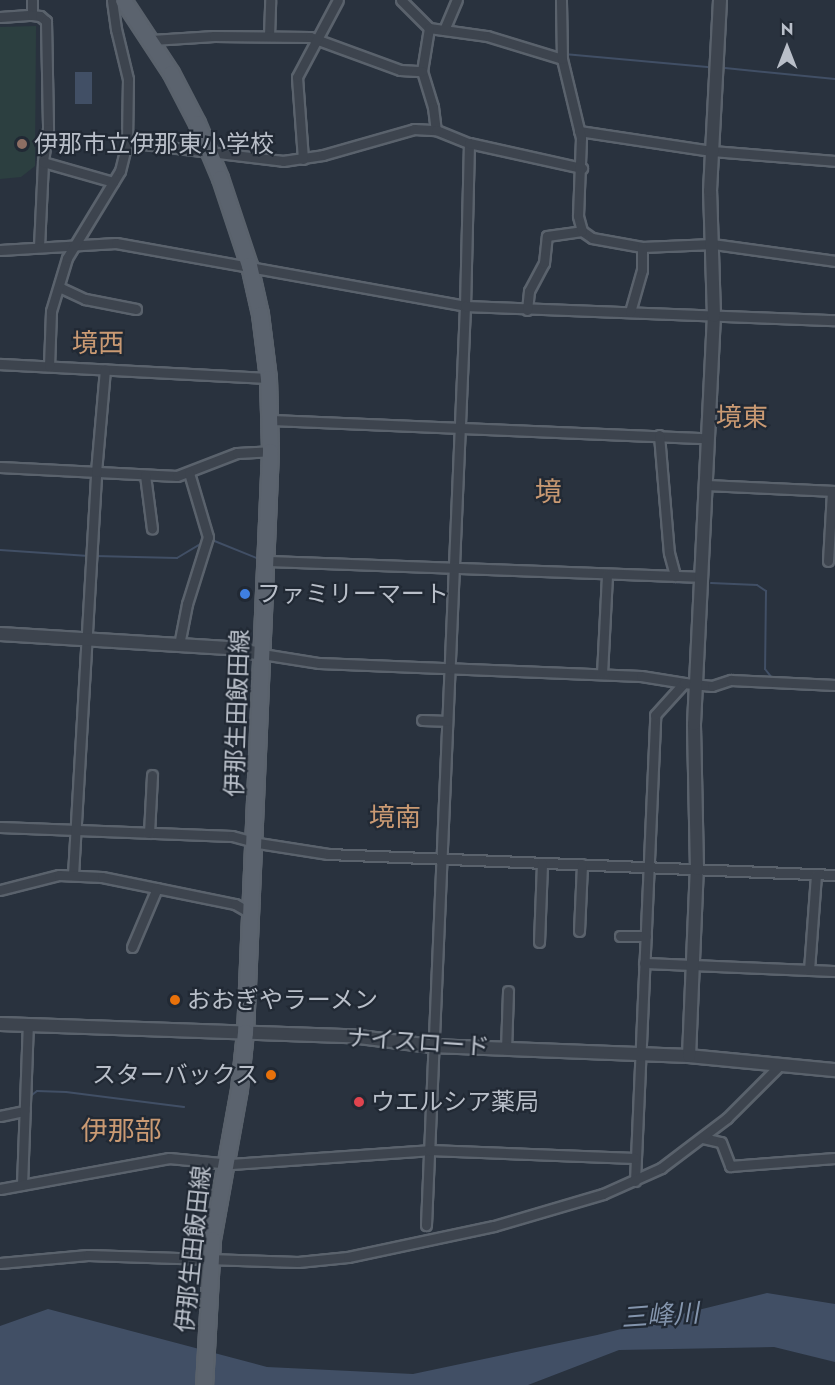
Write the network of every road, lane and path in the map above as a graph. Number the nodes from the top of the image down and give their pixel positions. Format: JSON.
{"nodes":[{"id":1,"x":32,"y":0,"type":"edge"},
{"id":2,"x":112,"y":0,"type":"edge"},
{"id":3,"x":123,"y":0,"type":"edge"},
{"id":4,"x":270,"y":0,"type":"edge"},
{"id":5,"x":338,"y":0,"type":"edge"},
{"id":6,"x":401,"y":0,"type":"edge"},
{"id":7,"x":457,"y":0,"type":"edge"},
{"id":8,"x":561,"y":0,"type":"edge"},
{"id":9,"x":720,"y":0,"type":"edge"},
{"id":10,"x":32,"y":15,"type":"junction"},
{"id":11,"x":0,"y":17,"type":"edge"},
{"id":12,"x":429,"y":28,"type":"junction"},
{"id":13,"x":445,"y":28,"type":"junction"},
{"id":14,"x":269,"y":36,"type":"junction"},
{"id":15,"x":316,"y":39,"type":"junction"},
{"id":16,"x":152,"y":40,"type":"junction"},
{"id":17,"x":562,"y":55,"type":"junction"},
{"id":18,"x":422,"y":71,"type":"junction"},
{"id":19,"x":436,"y":130,"type":"junction"},
{"id":20,"x":579,"y":131,"type":"junction"},
{"id":21,"x":127,"y":142,"type":"junction"},
{"id":22,"x":468,"y":143,"type":"junction"},
{"id":23,"x":209,"y":151,"type":"junction"},
{"id":24,"x":712,"y":151,"type":"junction"},
{"id":25,"x":303,"y":159,"type":"junction"},
{"id":26,"x":835,"y":161,"type":"edge"},
{"id":27,"x":43,"y":162,"type":"junction"},
{"id":28,"x":582,"y":168,"type":"junction"},
{"id":29,"x":112,"y":182,"type":"junction"},
{"id":30,"x":582,"y":231,"type":"junction"},
{"id":31,"x":79,"y":243,"type":"junction"},
{"id":32,"x":713,"y":243,"type":"junction"},
{"id":33,"x":39,"y":247,"type":"junction"},
{"id":34,"x":642,"y":247,"type":"junction"},
{"id":35,"x":0,"y":250,"type":"edge"},
{"id":36,"x":835,"y":261,"type":"edge"},
{"id":37,"x":249,"y":266,"type":"junction"},
{"id":38,"x":59,"y":287,"type":"junction"},
{"id":39,"x":465,"y":306,"type":"junction"},
{"id":40,"x":136,"y":309,"type":"dead end"},
{"id":41,"x":527,"y":310,"type":"junction"},
{"id":42,"x":630,"y":312,"type":"junction"},
{"id":43,"x":714,"y":316,"type":"junction"},
{"id":44,"x":835,"y":320,"type":"edge"},
{"id":45,"x":0,"y":364,"type":"edge"},
{"id":46,"x":49,"y":366,"type":"junction"},
{"id":47,"x":105,"y":369,"type":"junction"},
{"id":48,"x":268,"y":378,"type":"junction"},
{"id":49,"x":270,"y":420,"type":"junction"},
{"id":50,"x":460,"y":426,"type":"junction"},
{"id":51,"x":659,"y":435,"type":"junction"},
{"id":52,"x":708,"y":438,"type":"junction"},
{"id":53,"x":270,"y":451,"type":"junction"},
{"id":54,"x":0,"y":467,"type":"edge"},
{"id":55,"x":96,"y":472,"type":"junction"},
{"id":56,"x":189,"y":473,"type":"junction"},
{"id":57,"x":145,"y":475,"type":"junction"},
{"id":58,"x":706,"y":485,"type":"junction"},
{"id":59,"x":834,"y":491,"type":"edge"},
{"id":60,"x":152,"y":529,"type":"dead end"},
{"id":61,"x":266,"y":561,"type":"junction"},
{"id":62,"x":828,"y":561,"type":"dead end"},
{"id":63,"x":454,"y":570,"type":"junction"},
{"id":64,"x":675,"y":576,"type":"junction"},
{"id":65,"x":607,"y":577,"type":"junction"},
{"id":66,"x":701,"y":577,"type":"junction"},
{"id":67,"x":0,"y":634,"type":"edge"},
{"id":68,"x":87,"y":639,"type":"junction"},
{"id":69,"x":179,"y":645,"type":"junction"},
{"id":70,"x":262,"y":654,"type":"junction"},
{"id":71,"x":449,"y":668,"type":"junction"},
{"id":72,"x":602,"y":674,"type":"junction"},
{"id":73,"x":690,"y":684,"type":"junction"},
{"id":74,"x":835,"y":685,"type":"edge"},
{"id":75,"x":422,"y":720,"type":"dead end"},
{"id":76,"x":447,"y":721,"type":"junction"},
{"id":77,"x":152,"y":776,"type":"dead end"},
{"id":78,"x":0,"y":827,"type":"edge"},
{"id":79,"x":78,"y":831,"type":"junction"},
{"id":80,"x":148,"y":833,"type":"junction"},
{"id":81,"x":254,"y":841,"type":"junction"},
{"id":82,"x":441,"y":858,"type":"junction"},
{"id":83,"x":542,"y":863,"type":"junction"},
{"id":84,"x":582,"y":864,"type":"junction"},
{"id":85,"x":649,"y":867,"type":"junction"},
{"id":86,"x":697,"y":869,"type":"junction"},
{"id":87,"x":816,"y":874,"type":"junction"},
{"id":88,"x":835,"y":875,"type":"edge"},
{"id":89,"x":73,"y":876,"type":"junction"},
{"id":90,"x":157,"y":888,"type":"junction"},
{"id":91,"x":0,"y":890,"type":"edge"},
{"id":92,"x":252,"y":914,"type":"junction"},
{"id":93,"x":579,"y":931,"type":"dead end"},
{"id":94,"x":620,"y":936,"type":"dead end"},
{"id":95,"x":646,"y":936,"type":"junction"},
{"id":96,"x":539,"y":942,"type":"dead end"},
{"id":97,"x":132,"y":947,"type":"dead end"},
{"id":98,"x":645,"y":963,"type":"junction"},
{"id":99,"x":693,"y":964,"type":"junction"},
{"id":100,"x":809,"y":970,"type":"junction"},
{"id":101,"x":835,"y":971,"type":"edge"},
{"id":102,"x":508,"y":991,"type":"dead end"},
{"id":103,"x":0,"y":1024,"type":"edge"},
{"id":104,"x":28,"y":1024,"type":"junction"},
{"id":105,"x":245,"y":1032,"type":"junction"},
{"id":106,"x":431,"y":1046,"type":"junction"},
{"id":107,"x":506,"y":1049,"type":"junction"},
{"id":108,"x":640,"y":1054,"type":"junction"},
{"id":109,"x":688,"y":1056,"type":"junction"},
{"id":110,"x":779,"y":1066,"type":"junction"},
{"id":111,"x":835,"y":1070,"type":"edge"},
{"id":112,"x":24,"y":1111,"type":"junction"},
{"id":113,"x":0,"y":1116,"type":"edge"},
{"id":114,"x":703,"y":1138,"type":"junction"},
{"id":115,"x":429,"y":1150,"type":"junction"},
{"id":116,"x":635,"y":1158,"type":"junction"},
{"id":117,"x":835,"y":1158,"type":"edge"},
{"id":118,"x":223,"y":1164,"type":"junction"},
{"id":119,"x":635,"y":1181,"type":"junction"},
{"id":120,"x":22,"y":1185,"type":"junction"},
{"id":121,"x":0,"y":1189,"type":"edge"},
{"id":122,"x":426,"y":1225,"type":"dead end"},
{"id":123,"x":0,"y":1263,"type":"edge"},
{"id":124,"x":211,"y":1263,"type":"junction"},
{"id":125,"x":204,"y":1385,"type":"edge"}],
"edges":[{"from":1,"to":10,"type":"street"},
{"from":2,"to":21,"type":"street"},
{"from":3,"to":16,"type":"main road","name":"伊那生田飯田線"},
{"from":4,"to":14,"type":"street"},
{"from":5,"to":15,"type":"street"},
{"from":6,"to":12,"type":"street"},
{"from":7,"to":13,"type":"street"},
{"from":8,"to":17,"type":"street"},
{"from":9,"to":24,"type":"street"},
{"from":10,"to":11,"type":"street"},
{"from":10,"to":27,"type":"street"},
{"from":12,"to":13,"type":"street"},
{"from":12,"to":18,"type":"street"},
{"from":13,"to":17,"type":"street"},
{"from":14,"to":15,"type":"street"},
{"from":14,"to":16,"type":"street"},
{"from":15,"to":18,"type":"street"},
{"from":15,"to":25,"type":"street"},
{"from":16,"to":23,"type":"main road","name":"伊那生田飯田線"},
{"from":17,"to":20,"type":"street"},
{"from":18,"to":19,"type":"street"},
{"from":19,"to":22,"type":"street"},
{"from":19,"to":25,"type":"street"},
{"from":20,"to":24,"type":"street"},
{"from":20,"to":28,"type":"street"},
{"from":21,"to":23,"type":"street"},
{"from":21,"to":29,"type":"street"},
{"from":22,"to":28,"type":"street"},
{"from":22,"to":39,"type":"street"},
{"from":23,"to":25,"type":"street"},
{"from":23,"to":37,"type":"main road","name":"伊那生田飯田線"},
{"from":24,"to":26,"type":"street"},
{"from":24,"to":32,"type":"street"},
{"from":27,"to":29,"type":"street"},
{"from":27,"to":33,"type":"street"},
{"from":28,"to":30,"type":"street"},
{"from":29,"to":31,"type":"street"},
{"from":30,"to":34,"type":"street"},
{"from":30,"to":41,"type":"street"},
{"from":31,"to":33,"type":"street"},
{"from":31,"to":37,"type":"street"},
{"from":31,"to":38,"type":"street"},
{"from":32,"to":34,"type":"street"},
{"from":32,"to":36,"type":"street"},
{"from":32,"to":43,"type":"street"},
{"from":33,"to":35,"type":"street"},
{"from":34,"to":42,"type":"street"},
{"from":37,"to":39,"type":"street"},
{"from":37,"to":48,"type":"main road","name":"伊那生田飯田線"},
{"from":38,"to":40,"type":"street"},
{"from":38,"to":46,"type":"street"},
{"from":39,"to":41,"type":"street"},
{"from":39,"to":50,"type":"street"},
{"from":41,"to":42,"type":"street"},
{"from":42,"to":43,"type":"street"},
{"from":43,"to":44,"type":"street"},
{"from":43,"to":52,"type":"street"},
{"from":45,"to":46,"type":"street"},
{"from":46,"to":47,"type":"street"},
{"from":47,"to":48,"type":"street"},
{"from":47,"to":55,"type":"street"},
{"from":48,"to":49,"type":"main road","name":"伊那生田飯田線"},
{"from":49,"to":50,"type":"street"},
{"from":49,"to":53,"type":"main road","name":"伊那生田飯田線"},
{"from":50,"to":51,"type":"street"},
{"from":50,"to":63,"type":"street"},
{"from":51,"to":52,"type":"street"},
{"from":51,"to":64,"type":"street"},
{"from":52,"to":58,"type":"street"},
{"from":53,"to":56,"type":"street"},
{"from":53,"to":61,"type":"main road","name":"伊那生田飯田線"},
{"from":54,"to":55,"type":"street"},
{"from":55,"to":57,"type":"street"},
{"from":55,"to":68,"type":"street"},
{"from":56,"to":57,"type":"street"},
{"from":56,"to":69,"type":"street"},
{"from":57,"to":60,"type":"street"},
{"from":58,"to":59,"type":"street"},
{"from":58,"to":66,"type":"street"},
{"from":59,"to":62,"type":"street"},
{"from":61,"to":63,"type":"street"},
{"from":61,"to":70,"type":"main road","name":"伊那生田飯田線"},
{"from":63,"to":65,"type":"street"},
{"from":63,"to":71,"type":"street"},
{"from":64,"to":65,"type":"street"},
{"from":64,"to":66,"type":"street"},
{"from":65,"to":72,"type":"street"},
{"from":66,"to":73,"type":"street"},
{"from":67,"to":68,"type":"street"},
{"from":68,"to":69,"type":"street"},
{"from":68,"to":79,"type":"street"},
{"from":69,"to":70,"type":"street"},
{"from":70,"to":71,"type":"street"},
{"from":70,"to":81,"type":"main road","name":"伊那生田飯田線"},
{"from":71,"to":72,"type":"street"},
{"from":71,"to":76,"type":"street"},
{"from":72,"to":73,"type":"street"},
{"from":73,"to":74,"type":"street"},
{"from":73,"to":85,"type":"street"},
{"from":73,"to":86,"type":"street"},
{"from":75,"to":76,"type":"street"},
{"from":76,"to":82,"type":"street"},
{"from":77,"to":80,"type":"street"},
{"from":78,"to":79,"type":"street"},
{"from":79,"to":80,"type":"street"},
{"from":79,"to":89,"type":"street"},
{"from":80,"to":81,"type":"street"},
{"from":81,"to":82,"type":"street"},
{"from":81,"to":92,"type":"main road","name":"伊那生田飯田線"},
{"from":82,"to":83,"type":"street"},
{"from":82,"to":106,"type":"street"},
{"from":83,"to":84,"type":"street"},
{"from":83,"to":96,"type":"street"},
{"from":84,"to":85,"type":"street"},
{"from":84,"to":93,"type":"street"},
{"from":85,"to":86,"type":"street"},
{"from":85,"to":95,"type":"street"},
{"from":86,"to":87,"type":"street"},
{"from":86,"to":99,"type":"street"},
{"from":87,"to":88,"type":"street"},
{"from":87,"to":100,"type":"street"},
{"from":89,"to":90,"type":"street"},
{"from":89,"to":91,"type":"street"},
{"from":90,"to":92,"type":"street"},
{"from":90,"to":97,"type":"street"},
{"from":92,"to":105,"type":"main road","name":"伊那生田飯田線"},
{"from":94,"to":95,"type":"street"},
{"from":95,"to":98,"type":"street"},
{"from":98,"to":99,"type":"street"},
{"from":98,"to":108,"type":"street"},
{"from":99,"to":100,"type":"street"},
{"from":99,"to":109,"type":"street"},
{"from":100,"to":101,"type":"street"},
{"from":102,"to":107,"type":"street"},
{"from":103,"to":104,"type":"street","name":"ナイスロード"},
{"from":104,"to":105,"type":"street","name":"ナイスロード"},
{"from":104,"to":112,"type":"street"},
{"from":105,"to":106,"type":"street","name":"ナイスロード"},
{"from":105,"to":118,"type":"main road","name":"伊那生田飯田線"},
{"from":106,"to":107,"type":"street","name":"ナイスロード"},
{"from":106,"to":115,"type":"street"},
{"from":107,"to":108,"type":"street","name":"ナイスロード"},
{"from":108,"to":109,"type":"street","name":"ナイスロード"},
{"from":108,"to":116,"type":"street"},
{"from":109,"to":110,"type":"street","name":"ナイスロード"},
{"from":110,"to":111,"type":"street","name":"ナイスロード"},
{"from":110,"to":114,"type":"street"},
{"from":112,"to":113,"type":"street"},
{"from":112,"to":120,"type":"street"},
{"from":114,"to":117,"type":"street"},
{"from":114,"to":119,"type":"street"},
{"from":115,"to":116,"type":"street"},
{"from":115,"to":118,"type":"street"},
{"from":115,"to":122,"type":"street"},
{"from":116,"to":119,"type":"street"},
{"from":118,"to":120,"type":"street"},
{"from":118,"to":124,"type":"main road","name":"伊那生田飯田線"},
{"from":119,"to":124,"type":"street"},
{"from":120,"to":121,"type":"street"},
{"from":123,"to":124,"type":"street"},
{"from":124,"to":125,"type":"main road","name":"伊那生田飯田線"}]}
